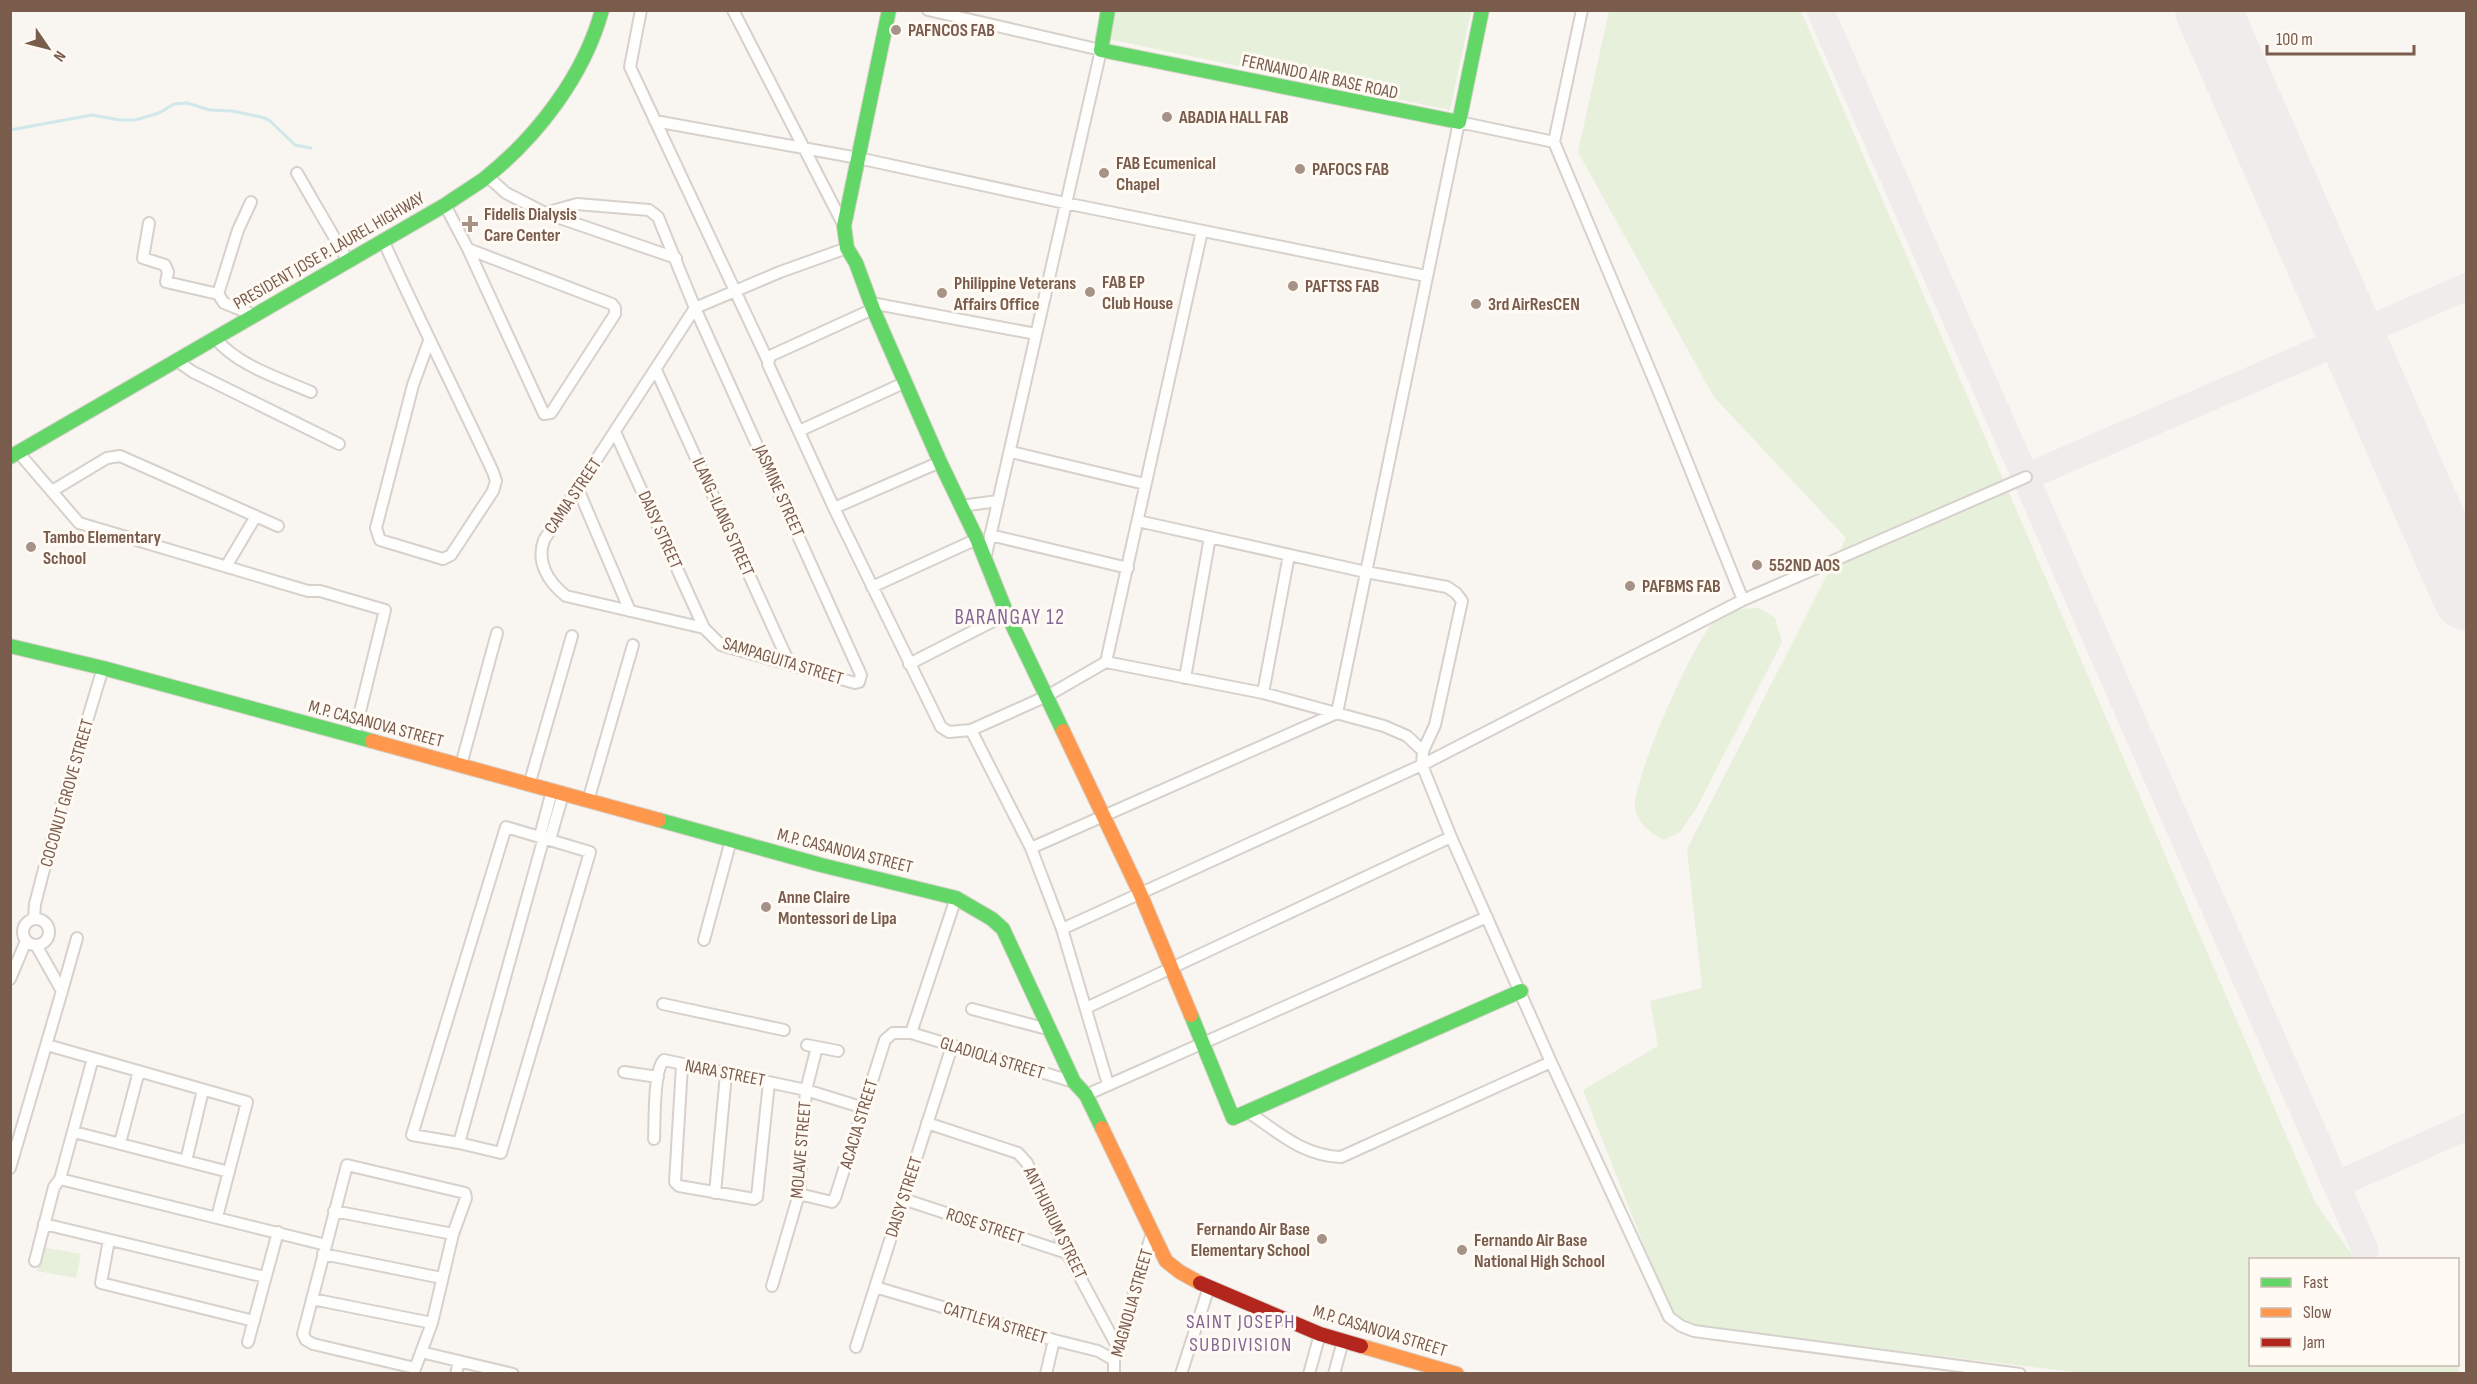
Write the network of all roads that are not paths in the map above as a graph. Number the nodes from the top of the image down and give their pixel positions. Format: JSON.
{"nodes":[{"id":1,"x":602,"y":10,"type":"edge"},
{"id":2,"x":641,"y":10,"type":"edge"},
{"id":3,"x":733,"y":10,"type":"edge"},
{"id":4,"x":889,"y":10,"type":"edge"},
{"id":5,"x":928,"y":10,"type":"edge"},
{"id":6,"x":1108,"y":10,"type":"edge"},
{"id":7,"x":1482,"y":10,"type":"edge"},
{"id":8,"x":1582,"y":10,"type":"edge"},
{"id":9,"x":1101,"y":50,"type":"junction"},
{"id":10,"x":655,"y":121,"type":"junction"},
{"id":11,"x":1459,"y":123,"type":"junction"},
{"id":12,"x":1554,"y":142,"type":"junction"},
{"id":13,"x":805,"y":149,"type":"junction"},
{"id":14,"x":858,"y":158,"type":"junction"},
{"id":15,"x":297,"y":173,"type":"dead end"},
{"id":16,"x":487,"y":176,"type":"junction"},
{"id":17,"x":250,"y":202,"type":"dead end"},
{"id":18,"x":1065,"y":203,"type":"junction"},
{"id":19,"x":445,"y":205,"type":"junction"},
{"id":20,"x":544,"y":213,"type":"junction"},
{"id":21,"x":149,"y":223,"type":"dead end"},
{"id":22,"x":844,"y":226,"type":"junction"},
{"id":23,"x":1202,"y":231,"type":"junction"},
{"id":24,"x":383,"y":240,"type":"junction"},
{"id":25,"x":847,"y":248,"type":"junction"},
{"id":26,"x":468,"y":249,"type":"junction"},
{"id":27,"x":676,"y":258,"type":"junction"},
{"id":28,"x":348,"y":261,"type":"junction"},
{"id":29,"x":1425,"y":276,"type":"junction"},
{"id":30,"x":734,"y":291,"type":"junction"},
{"id":31,"x":218,"y":294,"type":"junction"},
{"id":32,"x":872,"y":306,"type":"junction"},
{"id":33,"x":695,"y":308,"type":"junction"},
{"id":34,"x":255,"y":315,"type":"junction"},
{"id":35,"x":1036,"y":334,"type":"junction"},
{"id":36,"x":215,"y":338,"type":"junction"},
{"id":37,"x":429,"y":341,"type":"junction"},
{"id":38,"x":767,"y":359,"type":"junction"},
{"id":39,"x":177,"y":361,"type":"junction"},
{"id":40,"x":656,"y":370,"type":"junction"},
{"id":41,"x":906,"y":382,"type":"junction"},
{"id":42,"x":311,"y":392,"type":"dead end"},
{"id":43,"x":799,"y":431,"type":"junction"},
{"id":44,"x":615,"y":432,"type":"junction"},
{"id":45,"x":339,"y":444,"type":"dead end"},
{"id":46,"x":1011,"y":452,"type":"junction"},
{"id":47,"x":14,"y":454,"type":"edge"},
{"id":48,"x":939,"y":462,"type":"junction"},
{"id":49,"x":2026,"y":477,"type":"dead end"},
{"id":50,"x":1145,"y":484,"type":"junction"},
{"id":51,"x":578,"y":489,"type":"junction"},
{"id":52,"x":52,"y":491,"type":"junction"},
{"id":53,"x":998,"y":501,"type":"junction"},
{"id":54,"x":961,"y":506,"type":"junction"},
{"id":55,"x":834,"y":508,"type":"junction"},
{"id":56,"x":256,"y":516,"type":"junction"},
{"id":57,"x":1138,"y":521,"type":"junction"},
{"id":58,"x":278,"y":526,"type":"dead end"},
{"id":59,"x":983,"y":537,"type":"junction"},
{"id":60,"x":1210,"y":537,"type":"junction"},
{"id":61,"x":1289,"y":555,"type":"junction"},
{"id":62,"x":227,"y":565,"type":"junction"},
{"id":63,"x":1128,"y":568,"type":"junction"},
{"id":64,"x":1366,"y":572,"type":"junction"},
{"id":65,"x":872,"y":587,"type":"junction"},
{"id":66,"x":1743,"y":600,"type":"junction"},
{"id":67,"x":630,"y":611,"type":"junction"},
{"id":68,"x":1007,"y":614,"type":"junction"},
{"id":69,"x":704,"y":628,"type":"junction"},
{"id":70,"x":497,"y":633,"type":"dead end"},
{"id":71,"x":572,"y":636,"type":"dead end"},
{"id":72,"x":633,"y":645,"type":"dead end"},
{"id":73,"x":10,"y":646,"type":"edge"},
{"id":74,"x":1106,"y":662,"type":"junction"},
{"id":75,"x":909,"y":664,"type":"junction"},
{"id":76,"x":790,"y":665,"type":"junction"},
{"id":77,"x":103,"y":668,"type":"junction"},
{"id":78,"x":861,"y":675,"type":"joint"},
{"id":79,"x":1185,"y":678,"type":"junction"},
{"id":80,"x":1263,"y":693,"type":"junction"},
{"id":81,"x":1047,"y":696,"type":"junction"},
{"id":82,"x":1337,"y":712,"type":"junction"},
{"id":83,"x":971,"y":730,"type":"junction"},
{"id":84,"x":354,"y":736,"type":"junction"},
{"id":85,"x":1423,"y":751,"type":"junction"},
{"id":86,"x":461,"y":765,"type":"junction"},
{"id":87,"x":1422,"y":765,"type":"junction"},
{"id":88,"x":529,"y":785,"type":"junction"},
{"id":89,"x":558,"y":793,"type":"junction"},
{"id":90,"x":588,"y":801,"type":"junction"},
{"id":91,"x":1105,"y":817,"type":"junction"},
{"id":92,"x":544,"y":837,"type":"junction"},
{"id":93,"x":1451,"y":837,"type":"junction"},
{"id":94,"x":731,"y":840,"type":"junction"},
{"id":95,"x":1031,"y":848,"type":"junction"},
{"id":96,"x":1140,"y":893,"type":"junction"},
{"id":97,"x":956,"y":898,"type":"junction"},
{"id":98,"x":1487,"y":917,"type":"junction"},
{"id":99,"x":34,"y":918,"type":"junction"},
{"id":100,"x":1062,"y":929,"type":"junction"},
{"id":101,"x":77,"y":938,"type":"dead end"},
{"id":102,"x":704,"y":940,"type":"dead end"},
{"id":103,"x":31,"y":943,"type":"junction"},
{"id":104,"x":1171,"y":967,"type":"junction"},
{"id":105,"x":10,"y":979,"type":"edge"},
{"id":106,"x":62,"y":991,"type":"junction"},
{"id":107,"x":1521,"y":991,"type":"junction"},
{"id":108,"x":663,"y":1004,"type":"dead end"},
{"id":109,"x":1086,"y":1008,"type":"junction"},
{"id":110,"x":972,"y":1009,"type":"dead end"},
{"id":111,"x":784,"y":1029,"type":"dead end"},
{"id":112,"x":1050,"y":1030,"type":"junction"},
{"id":113,"x":911,"y":1033,"type":"junction"},
{"id":114,"x":1203,"y":1042,"type":"junction"},
{"id":115,"x":47,"y":1045,"type":"junction"},
{"id":116,"x":952,"y":1046,"type":"junction"},
{"id":117,"x":838,"y":1051,"type":"dead end"},
{"id":118,"x":93,"y":1058,"type":"junction"},
{"id":119,"x":1551,"y":1062,"type":"junction"},
{"id":120,"x":682,"y":1065,"type":"junction"},
{"id":121,"x":139,"y":1071,"type":"junction"},
{"id":122,"x":624,"y":1072,"type":"dead end"},
{"id":123,"x":726,"y":1074,"type":"junction"},
{"id":124,"x":658,"y":1077,"type":"junction"},
{"id":125,"x":769,"y":1082,"type":"junction"},
{"id":126,"x":1074,"y":1082,"type":"junction"},
{"id":127,"x":1108,"y":1084,"type":"junction"},
{"id":128,"x":203,"y":1090,"type":"junction"},
{"id":129,"x":806,"y":1090,"type":"junction"},
{"id":130,"x":1086,"y":1095,"type":"junction"},
{"id":131,"x":864,"y":1108,"type":"junction"},
{"id":132,"x":1248,"y":1112,"type":"junction"},
{"id":133,"x":927,"y":1123,"type":"junction"},
{"id":134,"x":74,"y":1132,"type":"junction"},
{"id":135,"x":654,"y":1139,"type":"dead end"},
{"id":136,"x":120,"y":1143,"type":"junction"},
{"id":137,"x":459,"y":1143,"type":"junction"},
{"id":138,"x":186,"y":1161,"type":"junction"},
{"id":139,"x":10,"y":1168,"type":"edge"},
{"id":140,"x":229,"y":1172,"type":"junction"},
{"id":141,"x":60,"y":1179,"type":"junction"},
{"id":142,"x":715,"y":1193,"type":"junction"},
{"id":143,"x":799,"y":1194,"type":"junction"},
{"id":144,"x":903,"y":1199,"type":"junction"},
{"id":145,"x":334,"y":1211,"type":"junction"},
{"id":146,"x":217,"y":1217,"type":"junction"},
{"id":147,"x":44,"y":1224,"type":"junction"},
{"id":148,"x":278,"y":1233,"type":"junction"},
{"id":149,"x":1152,"y":1233,"type":"junction"},
{"id":150,"x":453,"y":1234,"type":"junction"},
{"id":151,"x":109,"y":1240,"type":"junction"},
{"id":152,"x":325,"y":1249,"type":"junction"},
{"id":153,"x":1067,"y":1253,"type":"junction"},
{"id":154,"x":35,"y":1261,"type":"dead end"},
{"id":155,"x":265,"y":1277,"type":"junction"},
{"id":156,"x":442,"y":1278,"type":"junction"},
{"id":157,"x":772,"y":1286,"type":"dead end"},
{"id":158,"x":875,"y":1287,"type":"junction"},
{"id":159,"x":1209,"y":1287,"type":"junction"},
{"id":160,"x":312,"y":1299,"type":"junction"},
{"id":161,"x":254,"y":1321,"type":"junction"},
{"id":162,"x":432,"y":1323,"type":"junction"},
{"id":163,"x":1320,"y":1334,"type":"junction"},
{"id":164,"x":1054,"y":1340,"type":"junction"},
{"id":165,"x":1343,"y":1341,"type":"junction"},
{"id":166,"x":248,"y":1342,"type":"dead end"},
{"id":167,"x":856,"y":1347,"type":"dead end"},
{"id":168,"x":1118,"y":1348,"type":"junction"},
{"id":169,"x":421,"y":1352,"type":"junction"},
{"id":170,"x":1114,"y":1360,"type":"junction"},
{"id":171,"x":459,"y":1361,"type":"junction"},
{"id":172,"x":1420,"y":1369,"type":"edge"},
{"id":173,"x":414,"y":1371,"type":"edge"},
{"id":174,"x":512,"y":1373,"type":"edge"},
{"id":175,"x":456,"y":1374,"type":"edge"},
{"id":176,"x":1046,"y":1374,"type":"edge"},
{"id":177,"x":1114,"y":1374,"type":"edge"},
{"id":178,"x":1181,"y":1374,"type":"edge"},
{"id":179,"x":1309,"y":1374,"type":"edge"},
{"id":180,"x":1334,"y":1374,"type":"edge"},
{"id":181,"x":1457,"y":1374,"type":"edge"},
{"id":182,"x":2020,"y":1374,"type":"edge"}],
"edges":[{"from":1,"to":16,"type":"main road","name":"PRESIDENT JOSE P. LAUREL HIGHWAY"},
{"from":2,"to":10,"type":"street"},
{"from":3,"to":13,"type":"street"},
{"from":4,"to":14,"type":"main road"},
{"from":5,"to":9,"type":"street"},
{"from":6,"to":9,"type":"main road"},
{"from":7,"to":11,"type":"main road"},
{"from":8,"to":12,"type":"street"},
{"from":9,"to":11,"type":"main road","name":"FERNANDO AIR BASE ROAD"},
{"from":9,"to":18,"type":"street"},
{"from":10,"to":13,"type":"street"},
{"from":10,"to":30,"type":"street"},
{"from":11,"to":12,"type":"street"},
{"from":11,"to":29,"type":"street"},
{"from":12,"to":66,"type":"street"},
{"from":13,"to":14,"type":"street"},
{"from":13,"to":22,"type":"street"},
{"from":14,"to":18,"type":"street"},
{"from":14,"to":22,"type":"main road"},
{"from":15,"to":28,"type":"street"},
{"from":16,"to":19,"type":"main road","name":"PRESIDENT JOSE P. LAUREL HIGHWAY"},
{"from":16,"to":20,"type":"street"},
{"from":17,"to":31,"type":"street"},
{"from":18,"to":23,"type":"street"},
{"from":18,"to":35,"type":"street"},
{"from":19,"to":24,"type":"main road","name":"PRESIDENT JOSE P. LAUREL HIGHWAY"},
{"from":19,"to":26,"type":"street"},
{"from":20,"to":27,"type":"street"},
{"from":20,"to":27,"type":"street","name":"JASMINE STREET"},
{"from":21,"to":31,"type":"street"},
{"from":22,"to":25,"type":"main road"},
{"from":23,"to":29,"type":"street"},
{"from":23,"to":50,"type":"street"},
{"from":24,"to":28,"type":"main road","name":"PRESIDENT JOSE P. LAUREL HIGHWAY"},
{"from":24,"to":37,"type":"street"},
{"from":25,"to":30,"type":"street"},
{"from":25,"to":32,"type":"main road"},
{"from":26,"to":26,"type":"street"},
{"from":27,"to":33,"type":"street","name":"JASMINE STREET"},
{"from":28,"to":34,"type":"main road","name":"PRESIDENT JOSE P. LAUREL HIGHWAY"},
{"from":29,"to":64,"type":"street"},
{"from":30,"to":33,"type":"street"},
{"from":30,"to":38,"type":"street"},
{"from":31,"to":34,"type":"street"},
{"from":32,"to":35,"type":"street"},
{"from":32,"to":38,"type":"street"},
{"from":32,"to":41,"type":"main road"},
{"from":33,"to":40,"type":"street","name":"CAMIA STREET"},
{"from":33,"to":78,"type":"street","name":"JASMINE STREET"},
{"from":34,"to":36,"type":"main road","name":"PRESIDENT JOSE P. LAUREL HIGHWAY"},
{"from":35,"to":46,"type":"street"},
{"from":36,"to":39,"type":"main road","name":"PRESIDENT JOSE P. LAUREL HIGHWAY"},
{"from":36,"to":42,"type":"street"},
{"from":37,"to":37,"type":"street"},
{"from":38,"to":43,"type":"street"},
{"from":39,"to":45,"type":"street"},
{"from":39,"to":47,"type":"main road","name":"PRESIDENT JOSE P. LAUREL HIGHWAY"},
{"from":40,"to":44,"type":"street","name":"CAMIA STREET"},
{"from":40,"to":76,"type":"street","name":"ILANG-ILANG STREET"},
{"from":41,"to":43,"type":"street"},
{"from":41,"to":48,"type":"main road"},
{"from":43,"to":55,"type":"street"},
{"from":44,"to":51,"type":"street","name":"CAMIA STREET"},
{"from":44,"to":69,"type":"street","name":"DAISY STREET"},
{"from":46,"to":50,"type":"street"},
{"from":46,"to":53,"type":"street"},
{"from":47,"to":52,"type":"street"},
{"from":48,"to":54,"type":"main road"},
{"from":48,"to":55,"type":"street"},
{"from":49,"to":66,"type":"street"},
{"from":50,"to":57,"type":"street"},
{"from":51,"to":67,"type":"street"},
{"from":51,"to":67,"type":"street","name":"CAMIA STREET"},
{"from":52,"to":56,"type":"street"},
{"from":52,"to":62,"type":"street"},
{"from":53,"to":54,"type":"street"},
{"from":53,"to":59,"type":"street"},
{"from":54,"to":59,"type":"main road"},
{"from":55,"to":65,"type":"street"},
{"from":56,"to":58,"type":"street"},
{"from":56,"to":62,"type":"street"},
{"from":57,"to":60,"type":"street"},
{"from":57,"to":63,"type":"street"},
{"from":59,"to":63,"type":"street"},
{"from":59,"to":65,"type":"street"},
{"from":59,"to":68,"type":"main road"},
{"from":60,"to":61,"type":"street"},
{"from":60,"to":79,"type":"street"},
{"from":61,"to":64,"type":"street"},
{"from":61,"to":80,"type":"street"},
{"from":62,"to":84,"type":"street"},
{"from":63,"to":74,"type":"street"},
{"from":64,"to":82,"type":"street"},
{"from":64,"to":85,"type":"street"},
{"from":65,"to":75,"type":"street"},
{"from":66,"to":87,"type":"street"},
{"from":67,"to":69,"type":"street","name":"CAMIA STREET"},
{"from":68,"to":75,"type":"street"},
{"from":68,"to":81,"type":"main road"},
{"from":69,"to":76,"type":"street","name":"SAMPAGUITA STREET"},
{"from":70,"to":86,"type":"street"},
{"from":71,"to":88,"type":"street"},
{"from":72,"to":90,"type":"street"},
{"from":73,"to":77,"type":"main road","name":"M.P. CASANOVA STREET"},
{"from":74,"to":79,"type":"street"},
{"from":74,"to":81,"type":"street"},
{"from":75,"to":83,"type":"street"},
{"from":76,"to":78,"type":"street","name":"SAMPAGUITA STREET"},
{"from":77,"to":84,"type":"main road","name":"M.P. CASANOVA STREET"},
{"from":77,"to":99,"type":"street","name":"COCONUT GROVE STREET"},
{"from":79,"to":80,"type":"street"},
{"from":80,"to":82,"type":"street"},
{"from":81,"to":83,"type":"street"},
{"from":81,"to":91,"type":"main road"},
{"from":82,"to":85,"type":"street"},
{"from":82,"to":91,"type":"street"},
{"from":83,"to":95,"type":"street"},
{"from":84,"to":86,"type":"main road","name":"M.P. CASANOVA STREET"},
{"from":85,"to":87,"type":"street"},
{"from":86,"to":88,"type":"main road","name":"M.P. CASANOVA STREET"},
{"from":87,"to":93,"type":"street"},
{"from":87,"to":96,"type":"street"},
{"from":88,"to":89,"type":"main road","name":"M.P. CASANOVA STREET"},
{"from":89,"to":90,"type":"main road","name":"M.P. CASANOVA STREET"},
{"from":89,"to":92,"type":"street"},
{"from":90,"to":94,"type":"main road","name":"M.P. CASANOVA STREET"},
{"from":91,"to":95,"type":"street"},
{"from":91,"to":96,"type":"main road"},
{"from":92,"to":137,"type":"street"},
{"from":92,"to":137,"type":"street"},
{"from":92,"to":137,"type":"street"},
{"from":93,"to":98,"type":"street"},
{"from":93,"to":104,"type":"street"},
{"from":94,"to":97,"type":"main road","name":"M.P. CASANOVA STREET"},
{"from":94,"to":102,"type":"street"},
{"from":95,"to":100,"type":"street"},
{"from":96,"to":100,"type":"street"},
{"from":96,"to":104,"type":"main road"},
{"from":97,"to":112,"type":"main road","name":"M.P. CASANOVA STREET"},
{"from":97,"to":113,"type":"street"},
{"from":98,"to":107,"type":"street"},
{"from":98,"to":114,"type":"street"},
{"from":99,"to":103,"type":"street"},
{"from":99,"to":103,"type":"street"},
{"from":100,"to":109,"type":"street"},
{"from":101,"to":106,"type":"street"},
{"from":103,"to":105,"type":"street"},
{"from":103,"to":106,"type":"street"},
{"from":104,"to":109,"type":"street"},
{"from":104,"to":114,"type":"main road"},
{"from":106,"to":115,"type":"street"},
{"from":107,"to":119,"type":"street"},
{"from":107,"to":132,"type":"main road"},
{"from":108,"to":111,"type":"street"},
{"from":109,"to":127,"type":"street"},
{"from":110,"to":112,"type":"street"},
{"from":112,"to":126,"type":"main road","name":"M.P. CASANOVA STREET"},
{"from":113,"to":116,"type":"street","name":"GLADIOLA STREET"},
{"from":113,"to":131,"type":"street","name":"ACACIA STREET"},
{"from":114,"to":127,"type":"street"},
{"from":114,"to":132,"type":"main road"},
{"from":115,"to":118,"type":"street"},
{"from":115,"to":139,"type":"street"},
{"from":116,"to":126,"type":"street","name":"GLADIOLA STREET"},
{"from":116,"to":133,"type":"street","name":"DAISY STREET"},
{"from":117,"to":129,"type":"street","name":"MOLAVE STREET"},
{"from":118,"to":121,"type":"street"},
{"from":118,"to":134,"type":"street"},
{"from":119,"to":132,"type":"street"},
{"from":119,"to":182,"type":"street"},
{"from":120,"to":123,"type":"street","name":"NARA STREET"},
{"from":120,"to":124,"type":"street","name":"NARA STREET"},
{"from":120,"to":142,"type":"street"},
{"from":121,"to":128,"type":"street"},
{"from":121,"to":136,"type":"street"},
{"from":122,"to":124,"type":"street"},
{"from":123,"to":125,"type":"street","name":"NARA STREET"},
{"from":123,"to":142,"type":"street"},
{"from":124,"to":135,"type":"street","name":"NARA STREET"},
{"from":125,"to":129,"type":"street","name":"NARA STREET"},
{"from":125,"to":142,"type":"street"},
{"from":126,"to":130,"type":"main road","name":"M.P. CASANOVA STREET"},
{"from":127,"to":130,"type":"street"},
{"from":128,"to":138,"type":"street"},
{"from":128,"to":140,"type":"street"},
{"from":129,"to":131,"type":"street","name":"NARA STREET"},
{"from":129,"to":143,"type":"street","name":"MOLAVE STREET"},
{"from":130,"to":149,"type":"main road","name":"M.P. CASANOVA STREET"},
{"from":131,"to":143,"type":"street","name":"ACACIA STREET"},
{"from":133,"to":144,"type":"street","name":"DAISY STREET"},
{"from":133,"to":153,"type":"street","name":"ANTHURIUM STREET"},
{"from":134,"to":136,"type":"street"},
{"from":134,"to":141,"type":"street"},
{"from":136,"to":138,"type":"street"},
{"from":138,"to":140,"type":"street"},
{"from":140,"to":146,"type":"street"},
{"from":141,"to":146,"type":"street"},
{"from":141,"to":147,"type":"street"},
{"from":143,"to":157,"type":"street","name":"MOLAVE STREET"},
{"from":144,"to":153,"type":"street","name":"ROSE STREET"},
{"from":144,"to":158,"type":"street","name":"DAISY STREET"},
{"from":145,"to":150,"type":"street"},
{"from":145,"to":150,"type":"street"},
{"from":145,"to":152,"type":"street"},
{"from":146,"to":148,"type":"street"},
{"from":147,"to":151,"type":"street"},
{"from":147,"to":154,"type":"street"},
{"from":148,"to":152,"type":"street"},
{"from":148,"to":155,"type":"street"},
{"from":149,"to":159,"type":"main road","name":"M.P. CASANOVA STREET"},
{"from":149,"to":168,"type":"street","name":"MAGNOLIA STREET"},
{"from":150,"to":156,"type":"street"},
{"from":151,"to":155,"type":"street"},
{"from":151,"to":161,"type":"street"},
{"from":152,"to":156,"type":"street"},
{"from":152,"to":160,"type":"street"},
{"from":153,"to":168,"type":"street","name":"ANTHURIUM STREET"},
{"from":155,"to":161,"type":"street"},
{"from":156,"to":162,"type":"street"},
{"from":158,"to":164,"type":"street","name":"CATTLEYA STREET"},
{"from":158,"to":167,"type":"street","name":"DAISY STREET"},
{"from":159,"to":163,"type":"main road","name":"M.P. CASANOVA STREET"},
{"from":159,"to":178,"type":"street"},
{"from":160,"to":162,"type":"street"},
{"from":160,"to":173,"type":"street"},
{"from":161,"to":166,"type":"street"},
{"from":162,"to":169,"type":"street"},
{"from":163,"to":165,"type":"main road","name":"M.P. CASANOVA STREET"},
{"from":163,"to":179,"type":"street"},
{"from":164,"to":170,"type":"street","name":"CATTLEYA STREET"},
{"from":164,"to":176,"type":"street"},
{"from":165,"to":172,"type":"main road","name":"M.P. CASANOVA STREET"},
{"from":165,"to":180,"type":"street"},
{"from":168,"to":170,"type":"street","name":"MAGNOLIA STREET"},
{"from":169,"to":171,"type":"street"},
{"from":169,"to":173,"type":"street"},
{"from":170,"to":177,"type":"street","name":"MAGNOLIA STREET"},
{"from":171,"to":174,"type":"street"},
{"from":171,"to":175,"type":"street"},
{"from":172,"to":181,"type":"main road","name":"M.P. CASANOVA STREET"}]}
